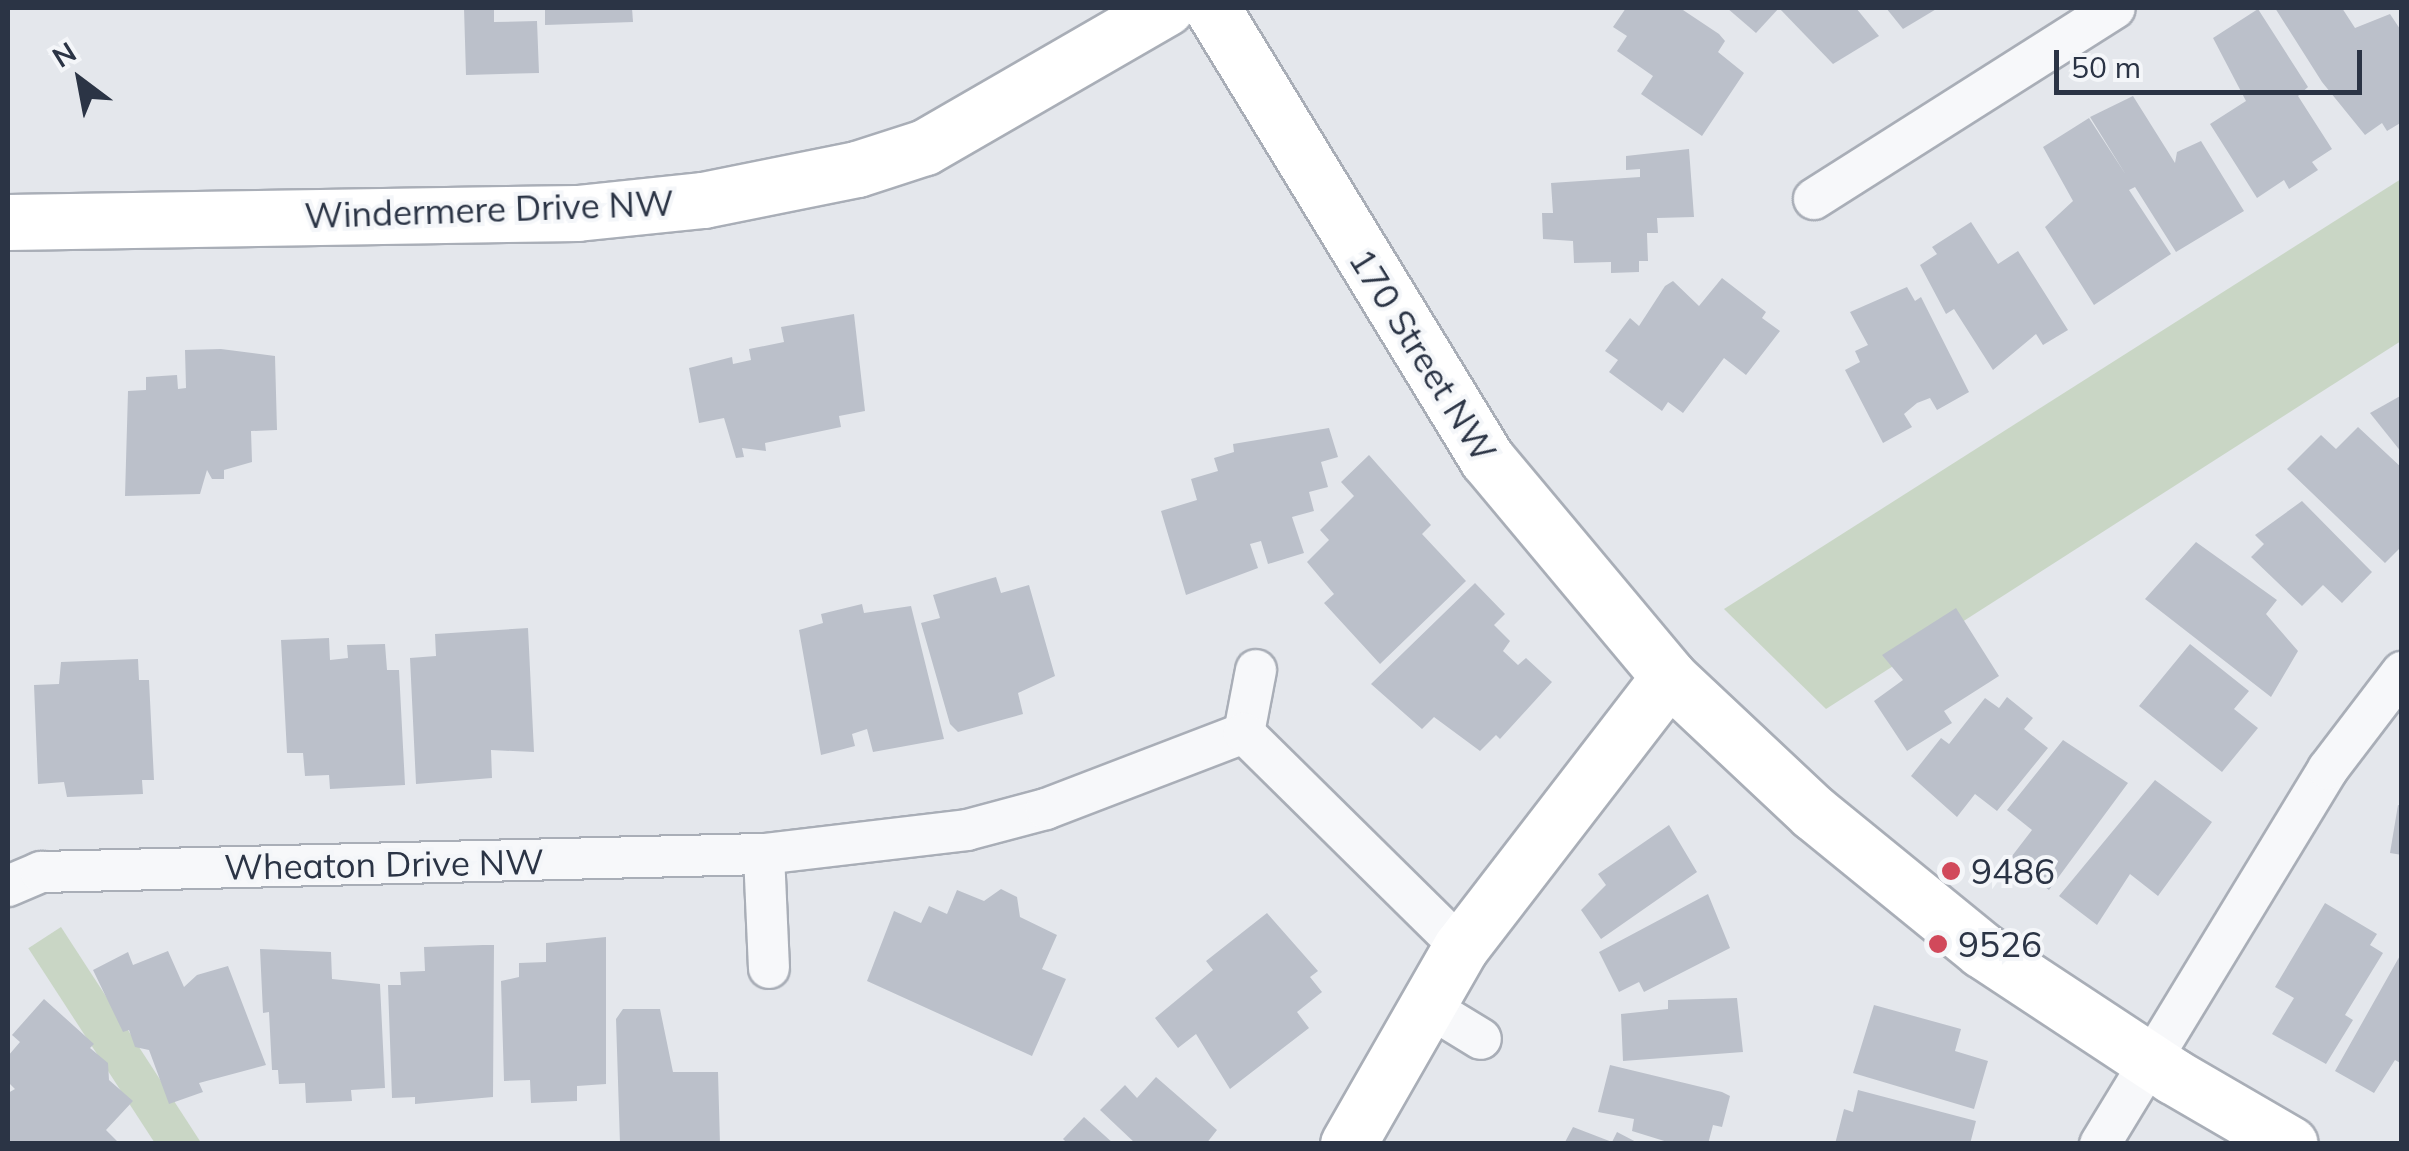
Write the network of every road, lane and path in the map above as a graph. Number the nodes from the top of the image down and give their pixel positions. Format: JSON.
{"nodes":[{"id":1,"x":1166,"y":8,"type":"edge"},
{"id":2,"x":1212,"y":8,"type":"edge"},
{"id":3,"x":2116,"y":8,"type":"edge"},
{"id":4,"x":1814,"y":199,"type":"dead end"},
{"id":5,"x":8,"y":222,"type":"edge"},
{"id":6,"x":1256,"y":670,"type":"dead end"},
{"id":7,"x":2402,"y":672,"type":"edge"},
{"id":8,"x":1669,"y":677,"type":"junction"},
{"id":9,"x":1244,"y":734,"type":"junction"},
{"id":10,"x":764,"y":854,"type":"junction"},
{"id":11,"x":8,"y":886,"type":"edge"},
{"id":12,"x":1461,"y":946,"type":"junction"},
{"id":13,"x":769,"y":968,"type":"dead end"},
{"id":14,"x":1427,"y":1006,"type":"junction"},
{"id":15,"x":1481,"y":1040,"type":"dead end"},
{"id":16,"x":2150,"y":1061,"type":"junction"},
{"id":17,"x":1348,"y":1144,"type":"edge"},
{"id":18,"x":2100,"y":1144,"type":"edge"},
{"id":19,"x":2290,"y":1144,"type":"edge"}],
"edges":[{"from":1,"to":5,"type":"street","name":"Windermere Drive NW"},
{"from":2,"to":8,"type":"street","name":"170 Street NW"},
{"from":3,"to":4,"type":"street"},
{"from":6,"to":9,"type":"street"},
{"from":7,"to":16,"type":"street"},
{"from":8,"to":12,"type":"street"},
{"from":8,"to":16,"type":"street","name":"170 Street NW"},
{"from":9,"to":10,"type":"street","name":"Wheaton Drive NW"},
{"from":9,"to":12,"type":"street"},
{"from":10,"to":11,"type":"street","name":"Wheaton Drive NW"},
{"from":10,"to":13,"type":"street"},
{"from":12,"to":14,"type":"street"},
{"from":14,"to":15,"type":"street"},
{"from":14,"to":17,"type":"street"},
{"from":16,"to":18,"type":"street"},
{"from":16,"to":19,"type":"street","name":"170 Street NW"}]}
